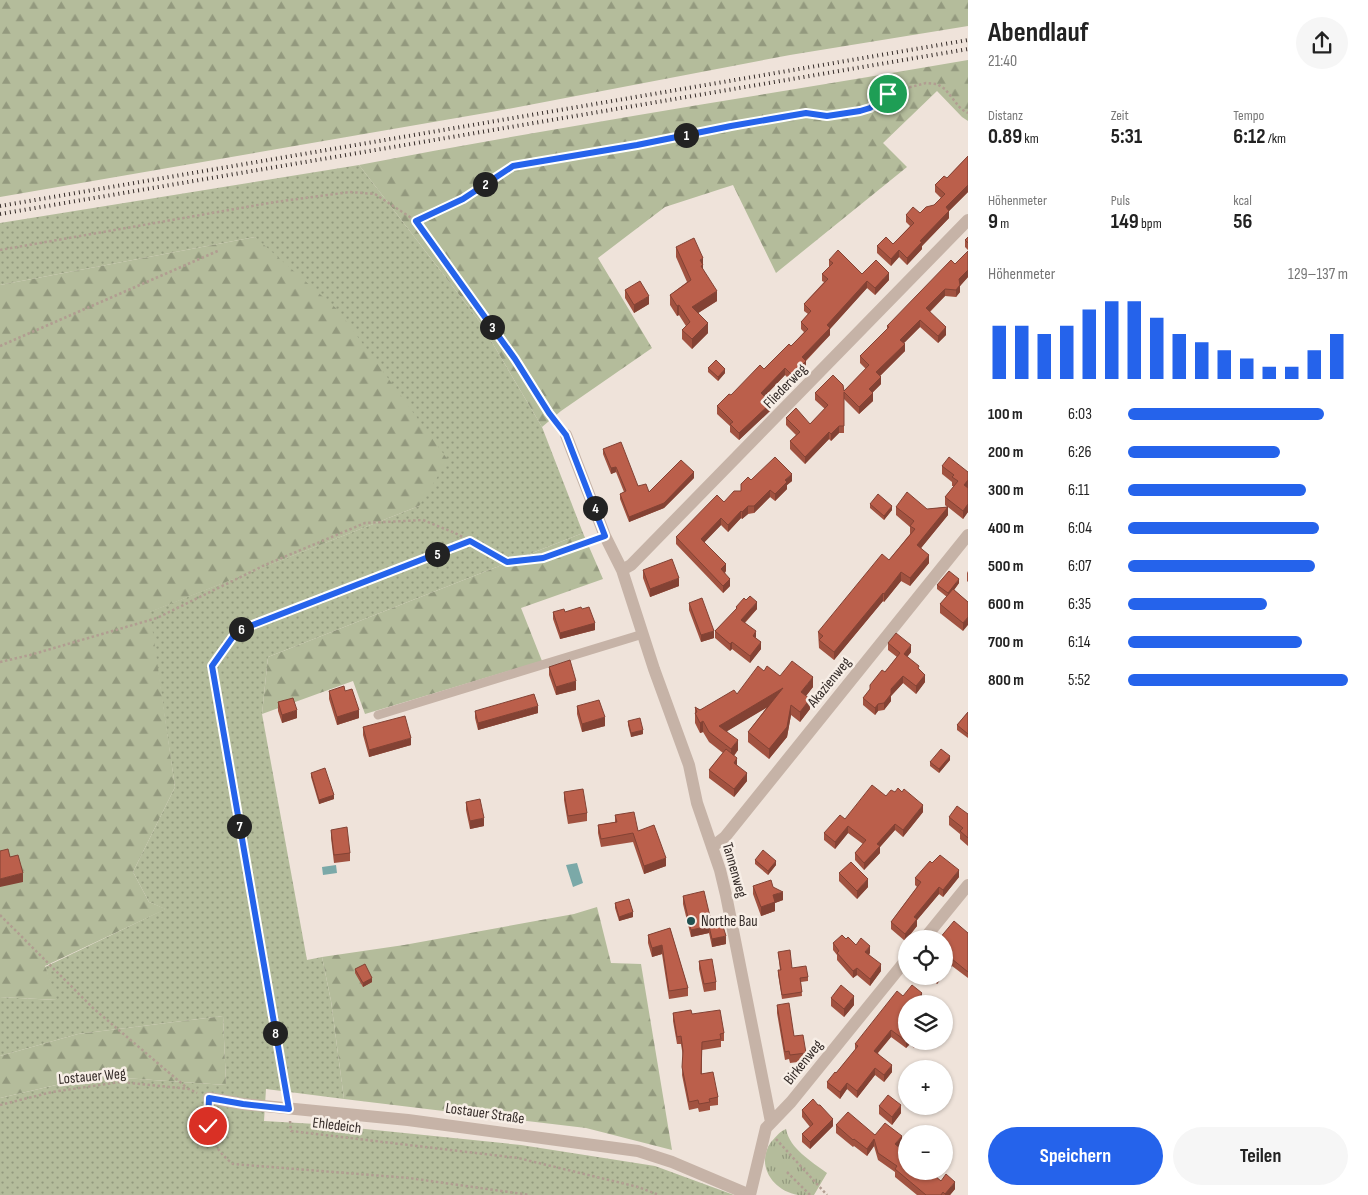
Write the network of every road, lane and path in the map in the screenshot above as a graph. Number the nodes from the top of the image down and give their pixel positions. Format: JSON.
{"nodes":[{"id":1,"x":968,"y":113,"type":"edge"},
{"id":2,"x":968,"y":220,"type":"edge"},
{"id":3,"x":416,"y":221,"type":"junction"},
{"id":4,"x":0,"y":250,"type":"edge"},
{"id":5,"x":220,"y":250,"type":"dead end"},
{"id":6,"x":0,"y":346,"type":"edge"},
{"id":7,"x":566,"y":435,"type":"joint"},
{"id":8,"x":968,"y":535,"type":"edge"},
{"id":9,"x":605,"y":536,"type":"junction"},
{"id":10,"x":470,"y":541,"type":"junction"},
{"id":11,"x":622,"y":570,"type":"junction"},
{"id":12,"x":643,"y":634,"type":"junction"},
{"id":13,"x":0,"y":662,"type":"edge"},
{"id":14,"x":378,"y":715,"type":"dead end"},
{"id":15,"x":712,"y":847,"type":"junction"},
{"id":16,"x":968,"y":885,"type":"edge"},
{"id":17,"x":0,"y":915,"type":"edge"},
{"id":18,"x":931,"y":930,"type":"edge"},
{"id":19,"x":898,"y":970,"type":"edge"},
{"id":20,"x":209,"y":1098,"type":"joint"},
{"id":21,"x":0,"y":1105,"type":"edge"},
{"id":22,"x":289,"y":1109,"type":"junction"},
{"id":23,"x":768,"y":1125,"type":"junction"},
{"id":24,"x":787,"y":1172,"type":"dead end"},
{"id":25,"x":530,"y":1195,"type":"edge"},
{"id":26,"x":659,"y":1195,"type":"edge"},
{"id":27,"x":750,"y":1195,"type":"edge"},
{"id":28,"x":810,"y":1195,"type":"edge"},
{"id":29,"x":827,"y":1195,"type":"edge"}],
"edges":[{"from":1,"to":3,"type":"path"},
{"from":2,"to":11,"type":"street","name":"Fliederweg"},
{"from":3,"to":4,"type":"path"},
{"from":3,"to":7,"type":"path"},
{"from":5,"to":6,"type":"path"},
{"from":7,"to":9,"type":"street","name":"Tannenweg"},
{"from":8,"to":15,"type":"street","name":"Akazienweg"},
{"from":9,"to":10,"type":"path"},
{"from":9,"to":11,"type":"street","name":"Tannenweg"},
{"from":10,"to":13,"type":"path"},
{"from":10,"to":22,"type":"path","name":"Ehledeich"},
{"from":11,"to":12,"type":"street","name":"Tannenweg"},
{"from":12,"to":14,"type":"lane"},
{"from":12,"to":15,"type":"street","name":"Tannenweg"},
{"from":15,"to":23,"type":"street","name":"Tannenweg"},
{"from":16,"to":18,"type":"street"},
{"from":17,"to":21,"type":"path","name":"Lostauer Weg"},
{"from":19,"to":23,"type":"street","name":"Birkenweg"},
{"from":20,"to":22,"type":"street","name":"Lostauer Straße"},
{"from":20,"to":25,"type":"path"},
{"from":22,"to":26,"type":"path","name":"Ehledeich"},
{"from":22,"to":27,"type":"street","name":"Lostauer Straße"},
{"from":23,"to":27,"type":"street"},
{"from":23,"to":29,"type":"path"},
{"from":24,"to":28,"type":"path"}]}
